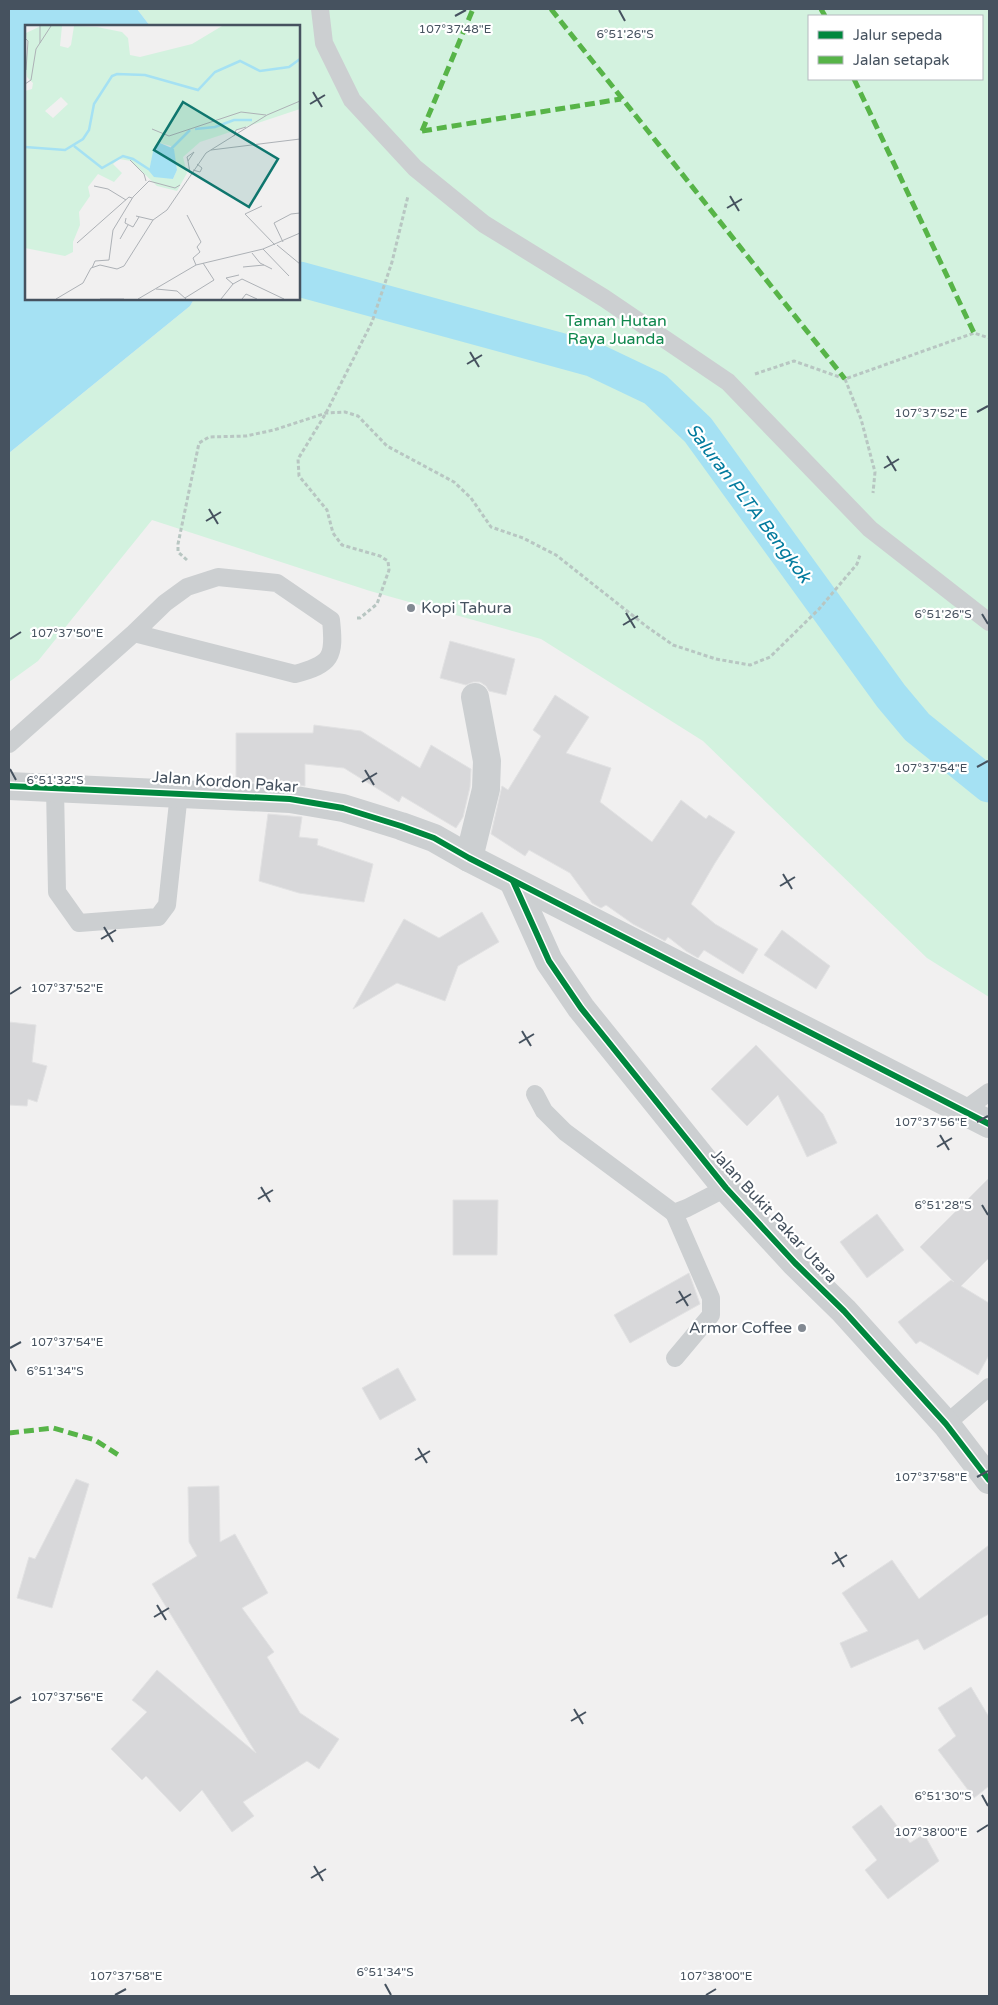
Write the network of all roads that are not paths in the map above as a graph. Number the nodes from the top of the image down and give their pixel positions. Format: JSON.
{"nodes":[{"id":1,"x":320,"y":9,"type":"edge"},
{"id":2,"x":989,"y":622,"type":"edge"},
{"id":3,"x":134,"y":633,"type":"junction"},
{"id":4,"x":475,"y":697,"type":"dead end"},
{"id":5,"x":9,"y":744,"type":"edge"},
{"id":6,"x":9,"y":786,"type":"edge"},
{"id":7,"x":55,"y":788,"type":"junction"},
{"id":8,"x":179,"y":793,"type":"junction"},
{"id":9,"x":469,"y":858,"type":"junction"},
{"id":10,"x":513,"y":881,"type":"junction"},
{"id":11,"x":989,"y":1092,"type":"edge"},
{"id":12,"x":535,"y":1094,"type":"dead end"},
{"id":13,"x":963,"y":1111,"type":"junction"},
{"id":14,"x":989,"y":1124,"type":"edge"},
{"id":15,"x":726,"y":1188,"type":"junction"},
{"id":16,"x":674,"y":1213,"type":"junction"},
{"id":17,"x":675,"y":1358,"type":"dead end"},
{"id":18,"x":989,"y":1387,"type":"edge"},
{"id":19,"x":946,"y":1424,"type":"junction"},
{"id":20,"x":989,"y":1480,"type":"edge"}],
"edges":[{"from":1,"to":2,"type":"lane"},
{"from":3,"to":3,"type":"lane"},
{"from":3,"to":5,"type":"lane"},
{"from":4,"to":9,"type":"street"},
{"from":6,"to":7,"type":"street","name":"Jalan Kordon Pakar"},
{"from":7,"to":8,"type":"street","name":"Jalan Kordon Pakar"},
{"from":7,"to":8,"type":"lane"},
{"from":8,"to":9,"type":"street","name":"Jalan Kordon Pakar"},
{"from":9,"to":10,"type":"street","name":"Jalan Kordon Pakar"},
{"from":10,"to":13,"type":"street","name":"Jalan Kordon Pakar"},
{"from":10,"to":15,"type":"street","name":"Jalan Bukit Pakar Utara"},
{"from":11,"to":13,"type":"lane"},
{"from":12,"to":16,"type":"lane"},
{"from":13,"to":14,"type":"street","name":"Jalan Kordon Pakar"},
{"from":15,"to":16,"type":"lane"},
{"from":15,"to":19,"type":"street","name":"Jalan Bukit Pakar Utara"},
{"from":16,"to":17,"type":"lane"},
{"from":18,"to":19,"type":"lane"},
{"from":19,"to":20,"type":"street","name":"Jalan Bukit Pakar Utara"}]}
